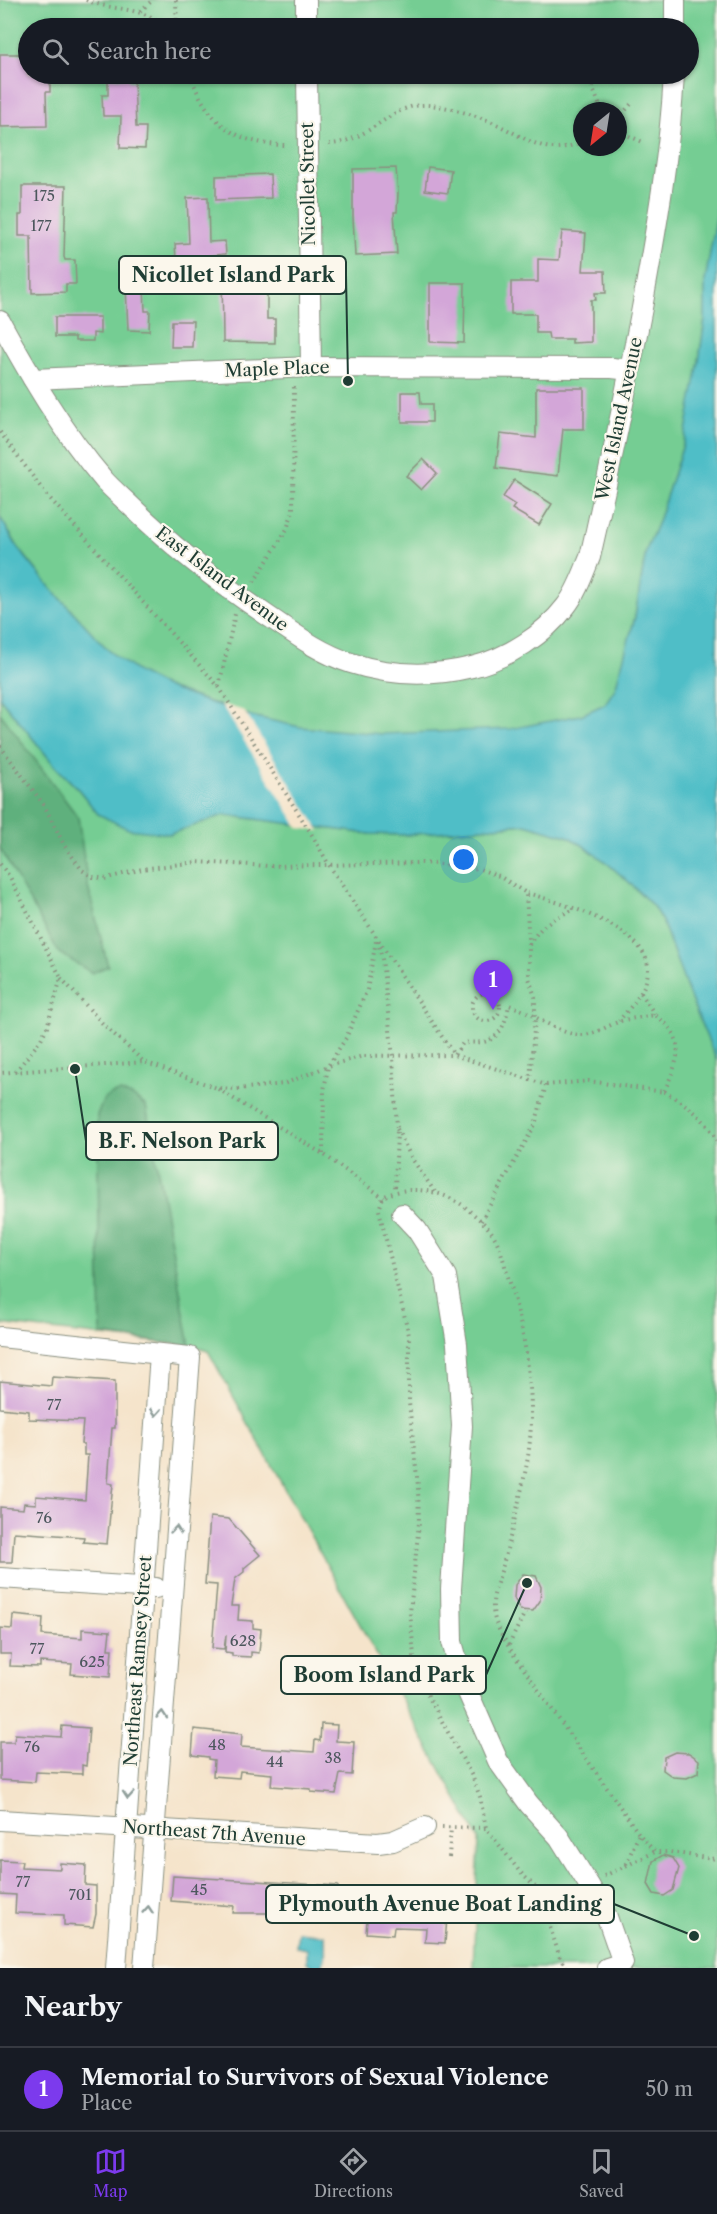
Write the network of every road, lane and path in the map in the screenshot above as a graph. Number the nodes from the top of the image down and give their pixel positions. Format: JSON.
{"nodes":[{"id":1,"x":86,"y":0,"type":"edge"},
{"id":2,"x":153,"y":0,"type":"edge"},
{"id":3,"x":176,"y":0,"type":"edge"},
{"id":4,"x":306,"y":0,"type":"edge"},
{"id":5,"x":675,"y":0,"type":"edge"},
{"id":6,"x":140,"y":11,"type":"junction"},
{"id":7,"x":153,"y":18,"type":"edge"},
{"id":8,"x":177,"y":18,"type":"edge"},
{"id":9,"x":306,"y":18,"type":"edge"},
{"id":10,"x":675,"y":18,"type":"edge"},
{"id":11,"x":195,"y":84,"type":"edge"},
{"id":12,"x":307,"y":84,"type":"edge"},
{"id":13,"x":593,"y":84,"type":"edge"},
{"id":14,"x":673,"y":84,"type":"edge"},
{"id":15,"x":598,"y":102,"type":"edge"},
{"id":16,"x":632,"y":103,"type":"dead end"},
{"id":17,"x":627,"y":109,"type":"edge"},
{"id":18,"x":627,"y":135,"type":"edge"},
{"id":19,"x":645,"y":143,"type":"dead end"},
{"id":20,"x":329,"y":144,"type":"dead end"},
{"id":21,"x":287,"y":145,"type":"dead end"},
{"id":22,"x":573,"y":146,"type":"edge"},
{"id":23,"x":0,"y":321,"type":"edge"},
{"id":24,"x":311,"y":367,"type":"junction"},
{"id":25,"x":630,"y":370,"type":"junction"},
{"id":26,"x":33,"y":379,"type":"junction"},
{"id":27,"x":294,"y":385,"type":"dead end"},
{"id":28,"x":0,"y":432,"type":"edge"},
{"id":29,"x":254,"y":582,"type":"dead end"},
{"id":30,"x":236,"y":610,"type":"dead end"},
{"id":31,"x":433,"y":674,"type":"joint"},
{"id":32,"x":219,"y":687,"type":"junction"},
{"id":33,"x":0,"y":746,"type":"edge"},
{"id":34,"x":0,"y":864,"type":"edge"},
{"id":35,"x":329,"y":865,"type":"junction"},
{"id":36,"x":526,"y":893,"type":"junction"},
{"id":37,"x":574,"y":910,"type":"junction"},
{"id":38,"x":377,"y":937,"type":"junction"},
{"id":39,"x":529,"y":945,"type":"junction"},
{"id":40,"x":61,"y":978,"type":"junction"},
{"id":41,"x":641,"y":993,"type":"junction"},
{"id":42,"x":500,"y":1005,"type":"junction"},
{"id":43,"x":509,"y":1005,"type":"junction"},
{"id":44,"x":655,"y":1015,"type":"junction"},
{"id":45,"x":536,"y":1017,"type":"junction"},
{"id":46,"x":618,"y":1022,"type":"junction"},
{"id":47,"x":454,"y":1055,"type":"junction"},
{"id":48,"x":393,"y":1057,"type":"junction"},
{"id":49,"x":144,"y":1062,"type":"junction"},
{"id":50,"x":328,"y":1066,"type":"junction"},
{"id":51,"x":16,"y":1071,"type":"junction"},
{"id":52,"x":0,"y":1073,"type":"edge"},
{"id":53,"x":530,"y":1080,"type":"junction"},
{"id":54,"x":546,"y":1085,"type":"junction"},
{"id":55,"x":217,"y":1088,"type":"junction"},
{"id":56,"x":664,"y":1092,"type":"junction"},
{"id":57,"x":397,"y":1129,"type":"junction"},
{"id":58,"x":717,"y":1140,"type":"edge"},
{"id":59,"x":322,"y":1154,"type":"junction"},
{"id":60,"x":395,"y":1191,"type":"junction"},
{"id":61,"x":436,"y":1193,"type":"junction"},
{"id":62,"x":383,"y":1197,"type":"junction"},
{"id":63,"x":402,"y":1214,"type":"joint"},
{"id":64,"x":481,"y":1221,"type":"junction"},
{"id":65,"x":0,"y":1337,"type":"edge"},
{"id":66,"x":160,"y":1354,"type":"junction"},
{"id":67,"x":0,"y":1578,"type":"edge"},
{"id":68,"x":143,"y":1587,"type":"junction"},
{"id":69,"x":171,"y":1588,"type":"junction"},
{"id":70,"x":525,"y":1612,"type":"dead end"},
{"id":71,"x":509,"y":1646,"type":"junction"},
{"id":72,"x":0,"y":1820,"type":"edge"},
{"id":73,"x":126,"y":1827,"type":"junction"},
{"id":74,"x":425,"y":1827,"type":"joint"},
{"id":75,"x":451,"y":1827,"type":"junction"},
{"id":76,"x":154,"y":1828,"type":"junction"},
{"id":77,"x":486,"y":1828,"type":"dead end"},
{"id":78,"x":639,"y":1834,"type":"junction"},
{"id":79,"x":655,"y":1852,"type":"junction"},
{"id":80,"x":449,"y":1857,"type":"dead end"},
{"id":81,"x":717,"y":1857,"type":"edge"},
{"id":82,"x":627,"y":1864,"type":"junction"},
{"id":83,"x":590,"y":1885,"type":"junction"},
{"id":84,"x":116,"y":1968,"type":"edge"},
{"id":85,"x":144,"y":1968,"type":"edge"},
{"id":86,"x":566,"y":1968,"type":"edge"},
{"id":87,"x":607,"y":1968,"type":"edge"}],
"edges":[{"from":1,"to":6,"type":"path"},
{"from":2,"to":6,"type":"path"},
{"from":3,"to":8,"type":"path"},
{"from":4,"to":9,"type":"street"},
{"from":5,"to":10,"type":"street"},
{"from":6,"to":7,"type":"path"},
{"from":11,"to":21,"type":"path"},
{"from":12,"to":24,"type":"street","name":"Nicollet Street"},
{"from":13,"to":15,"type":"path"},
{"from":14,"to":25,"type":"street","name":"West Island Avenue"},
{"from":16,"to":17,"type":"path"},
{"from":18,"to":19,"type":"path"},
{"from":20,"to":22,"type":"path"},
{"from":23,"to":26,"type":"street","name":"East Island Avenue"},
{"from":24,"to":25,"type":"street","name":"Maple Place"},
{"from":24,"to":26,"type":"street","name":"Maple Place"},
{"from":25,"to":31,"type":"street","name":"West Island Avenue"},
{"from":26,"to":31,"type":"street","name":"East Island Avenue"},
{"from":27,"to":29,"type":"path"},
{"from":28,"to":32,"type":"path"},
{"from":30,"to":32,"type":"path"},
{"from":32,"to":35,"type":"path"},
{"from":33,"to":35,"type":"path"},
{"from":34,"to":40,"type":"path"},
{"from":35,"to":36,"type":"path"},
{"from":35,"to":38,"type":"path"},
{"from":36,"to":37,"type":"path"},
{"from":36,"to":39,"type":"path"},
{"from":37,"to":39,"type":"path"},
{"from":37,"to":41,"type":"path"},
{"from":38,"to":47,"type":"path"},
{"from":38,"to":48,"type":"path"},
{"from":38,"to":50,"type":"path"},
{"from":39,"to":45,"type":"path"},
{"from":40,"to":49,"type":"path"},
{"from":40,"to":51,"type":"path"},
{"from":41,"to":44,"type":"path"},
{"from":41,"to":46,"type":"path"},
{"from":42,"to":42,"type":"path"},
{"from":42,"to":43,"type":"path"},
{"from":43,"to":45,"type":"path"},
{"from":43,"to":47,"type":"path"},
{"from":44,"to":46,"type":"path"},
{"from":44,"to":56,"type":"path"},
{"from":45,"to":46,"type":"path"},
{"from":45,"to":53,"type":"path"},
{"from":47,"to":48,"type":"path"},
{"from":47,"to":53,"type":"path"},
{"from":48,"to":50,"type":"path"},
{"from":48,"to":57,"type":"path"},
{"from":49,"to":51,"type":"path"},
{"from":49,"to":55,"type":"path"},
{"from":50,"to":55,"type":"path"},
{"from":50,"to":59,"type":"path"},
{"from":51,"to":52,"type":"path"},
{"from":53,"to":54,"type":"path"},
{"from":54,"to":56,"type":"path"},
{"from":54,"to":64,"type":"path"},
{"from":55,"to":59,"type":"path"},
{"from":56,"to":58,"type":"path"},
{"from":57,"to":60,"type":"path"},
{"from":57,"to":61,"type":"path"},
{"from":59,"to":62,"type":"path"},
{"from":60,"to":61,"type":"path"},
{"from":60,"to":62,"type":"path"},
{"from":61,"to":64,"type":"path"},
{"from":62,"to":63,"type":"path"},
{"from":63,"to":83,"type":"street"},
{"from":64,"to":71,"type":"path"},
{"from":65,"to":66,"type":"street"},
{"from":66,"to":68,"type":"street","name":"Northeast Ramsey Street","one_way":true},
{"from":69,"to":66,"type":"street","name":"Northeast Ramsey Street","one_way":true},
{"from":67,"to":68,"type":"street"},
{"from":68,"to":69,"type":"street"},
{"from":68,"to":73,"type":"street","name":"Northeast Ramsey Street","one_way":true},
{"from":76,"to":69,"type":"street","name":"Northeast Ramsey Street","one_way":true},
{"from":70,"to":71,"type":"path"},
{"from":71,"to":78,"type":"path"},
{"from":72,"to":73,"type":"street","name":"Northeast 7th Avenue"},
{"from":73,"to":76,"type":"street","name":"Northeast 7th Avenue"},
{"from":73,"to":84,"type":"street","name":"Northeast Ramsey Street"},
{"from":74,"to":75,"type":"path"},
{"from":74,"to":76,"type":"street","name":"Northeast 7th Avenue"},
{"from":75,"to":77,"type":"path"},
{"from":75,"to":80,"type":"path"},
{"from":85,"to":76,"type":"street","name":"Northeast Ramsey Street","one_way":true},
{"from":78,"to":79,"type":"path"},
{"from":78,"to":82,"type":"path"},
{"from":79,"to":81,"type":"path"},
{"from":79,"to":82,"type":"path"},
{"from":82,"to":83,"type":"path"},
{"from":83,"to":86,"type":"path"},
{"from":83,"to":87,"type":"street"}]}
